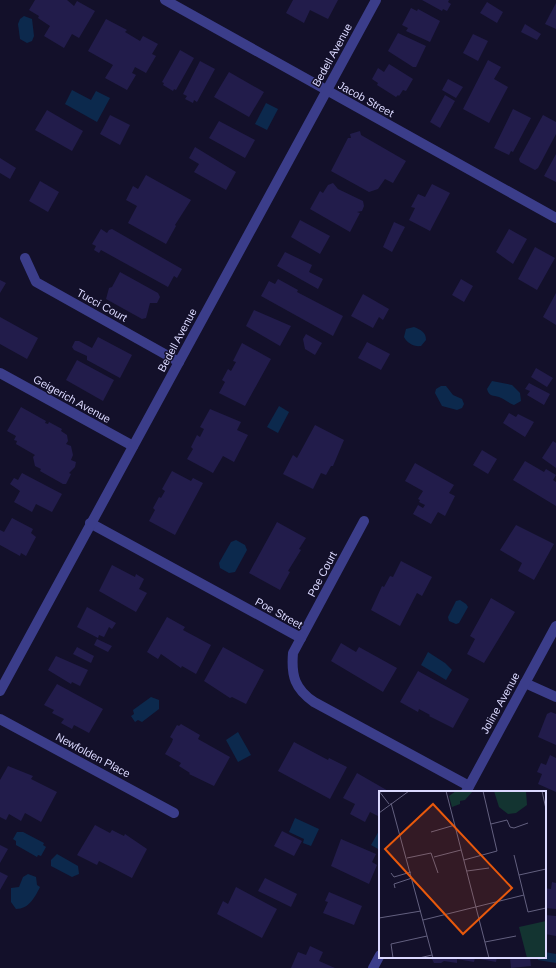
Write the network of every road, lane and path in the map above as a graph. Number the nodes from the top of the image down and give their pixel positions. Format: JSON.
{"nodes":[{"id":1,"x":165,"y":0,"type":"edge"},
{"id":2,"x":376,"y":0,"type":"edge"},
{"id":3,"x":327,"y":90,"type":"junction"},
{"id":4,"x":556,"y":218,"type":"edge"},
{"id":5,"x":25,"y":258,"type":"dead end"},
{"id":6,"x":179,"y":362,"type":"junction"},
{"id":7,"x":0,"y":372,"type":"edge"},
{"id":8,"x":133,"y":446,"type":"junction"},
{"id":9,"x":364,"y":521,"type":"dead end"},
{"id":10,"x":90,"y":523,"type":"junction"},
{"id":11,"x":556,"y":626,"type":"edge"},
{"id":12,"x":553,"y":636,"type":"edge"},
{"id":13,"x":301,"y":638,"type":"junction"},
{"id":14,"x":525,"y":683,"type":"junction"},
{"id":15,"x":0,"y":691,"type":"edge"},
{"id":16,"x":556,"y":697,"type":"edge"},
{"id":17,"x":0,"y":719,"type":"edge"},
{"id":18,"x":467,"y":789,"type":"edge"},
{"id":19,"x":174,"y":813,"type":"dead end"},
{"id":20,"x":379,"y":957,"type":"edge"},
{"id":21,"x":373,"y":968,"type":"edge"}],
"edges":[{"from":1,"to":3,"type":"street","name":"Jacob Street"},
{"from":2,"to":3,"type":"street","name":"Bedell Avenue"},
{"from":3,"to":4,"type":"street","name":"Jacob Street"},
{"from":3,"to":6,"type":"street","name":"Bedell Avenue"},
{"from":5,"to":6,"type":"street","name":"Tucci Court"},
{"from":6,"to":8,"type":"street","name":"Bedell Avenue"},
{"from":7,"to":8,"type":"street","name":"Geigerich Avenue"},
{"from":8,"to":10,"type":"street","name":"Bedell Avenue"},
{"from":9,"to":13,"type":"street","name":"Poe Court"},
{"from":10,"to":13,"type":"street","name":"Poe Street"},
{"from":10,"to":15,"type":"street","name":"Bedell Avenue"},
{"from":11,"to":12,"type":"street","name":"Joline Avenue"},
{"from":12,"to":14,"type":"street","name":"Joline Avenue"},
{"from":13,"to":18,"type":"street","name":"Poe Street"},
{"from":14,"to":16,"type":"street"},
{"from":14,"to":18,"type":"street","name":"Joline Avenue"},
{"from":17,"to":19,"type":"street","name":"Newfolden Place"},
{"from":20,"to":21,"type":"street"}]}
